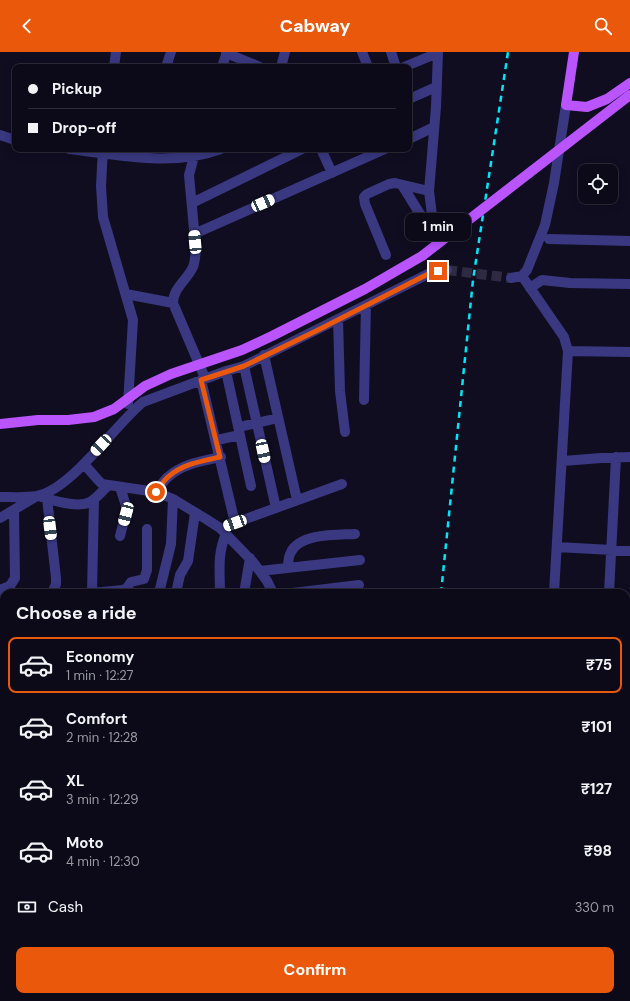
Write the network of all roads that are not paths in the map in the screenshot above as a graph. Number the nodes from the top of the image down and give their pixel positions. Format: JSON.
{"nodes":[{"id":1,"x":116,"y":52,"type":"edge"},
{"id":2,"x":171,"y":52,"type":"edge"},
{"id":3,"x":226,"y":52,"type":"edge"},
{"id":4,"x":285,"y":52,"type":"edge"},
{"id":5,"x":362,"y":52,"type":"edge"},
{"id":6,"x":391,"y":52,"type":"edge"},
{"id":7,"x":438,"y":52,"type":"edge"},
{"id":8,"x":574,"y":52,"type":"edge"},
{"id":9,"x":420,"y":56,"type":"edge"},
{"id":10,"x":114,"y":64,"type":"edge"},
{"id":11,"x":167,"y":64,"type":"edge"},
{"id":12,"x":223,"y":64,"type":"edge"},
{"id":13,"x":253,"y":64,"type":"edge"},
{"id":14,"x":281,"y":64,"type":"edge"},
{"id":15,"x":367,"y":64,"type":"edge"},
{"id":16,"x":395,"y":64,"type":"edge"},
{"id":17,"x":408,"y":64,"type":"edge"},
{"id":18,"x":630,"y":83,"type":"edge"},
{"id":19,"x":436,"y":87,"type":"junction"},
{"id":20,"x":630,"y":95,"type":"edge"},
{"id":21,"x":412,"y":98,"type":"edge"},
{"id":22,"x":566,"y":105,"type":"junction"},
{"id":23,"x":434,"y":127,"type":"junction"},
{"id":24,"x":0,"y":135,"type":"edge"},
{"id":25,"x":412,"y":137,"type":"edge"},
{"id":26,"x":12,"y":139,"type":"edge"},
{"id":27,"x":103,"y":152,"type":"edge"},
{"id":28,"x":119,"y":152,"type":"edge"},
{"id":29,"x":296,"y":152,"type":"edge"},
{"id":30,"x":322,"y":152,"type":"edge"},
{"id":31,"x":378,"y":152,"type":"edge"},
{"id":32,"x":135,"y":153,"type":"edge"},
{"id":33,"x":194,"y":153,"type":"edge"},
{"id":34,"x":332,"y":173,"type":"junction"},
{"id":35,"x":402,"y":185,"type":"junction"},
{"id":36,"x":429,"y":191,"type":"junction"},
{"id":37,"x":192,"y":203,"type":"junction"},
{"id":38,"x":194,"y":234,"type":"junction"},
{"id":39,"x":549,"y":239,"type":"dead end"},
{"id":40,"x":630,"y":240,"type":"edge"},
{"id":41,"x":386,"y":255,"type":"dead end"},
{"id":42,"x":447,"y":270,"type":"tunnel mouth"},
{"id":43,"x":522,"y":276,"type":"junction"},
{"id":44,"x":511,"y":278,"type":"tunnel mouth"},
{"id":45,"x":630,"y":284,"type":"edge"},
{"id":46,"x":530,"y":288,"type":"junction"},
{"id":47,"x":126,"y":294,"type":"junction"},
{"id":48,"x":173,"y":303,"type":"junction"},
{"id":49,"x":366,"y":305,"type":"junction"},
{"id":50,"x":338,"y":319,"type":"junction"},
{"id":51,"x":568,"y":351,"type":"junction"},
{"id":52,"x":630,"y":352,"type":"edge"},
{"id":53,"x":264,"y":355,"type":"junction"},
{"id":54,"x":244,"y":366,"type":"junction"},
{"id":55,"x":226,"y":371,"type":"junction"},
{"id":56,"x":203,"y":379,"type":"junction"},
{"id":57,"x":364,"y":400,"type":"dead end"},
{"id":58,"x":127,"y":417,"type":"junction"},
{"id":59,"x":278,"y":418,"type":"junction"},
{"id":60,"x":257,"y":422,"type":"junction"},
{"id":61,"x":0,"y":424,"type":"edge"},
{"id":62,"x":239,"y":431,"type":"junction"},
{"id":63,"x":345,"y":432,"type":"dead end"},
{"id":64,"x":217,"y":440,"type":"junction"},
{"id":65,"x":220,"y":457,"type":"junction"},
{"id":66,"x":616,"y":457,"type":"junction"},
{"id":67,"x":630,"y":457,"type":"edge"},
{"id":68,"x":562,"y":461,"type":"junction"},
{"id":69,"x":84,"y":464,"type":"junction"},
{"id":70,"x":342,"y":484,"type":"dead end"},
{"id":71,"x":108,"y":485,"type":"junction"},
{"id":72,"x":252,"y":486,"type":"dead end"},
{"id":73,"x":120,"y":487,"type":"junction"},
{"id":74,"x":156,"y":492,"type":"junction"},
{"id":75,"x":0,"y":497,"type":"edge"},
{"id":76,"x":42,"y":497,"type":"junction"},
{"id":77,"x":94,"y":498,"type":"junction"},
{"id":78,"x":173,"y":499,"type":"junction"},
{"id":79,"x":297,"y":500,"type":"junction"},
{"id":80,"x":276,"y":508,"type":"junction"},
{"id":81,"x":14,"y":510,"type":"junction"},
{"id":82,"x":195,"y":513,"type":"junction"},
{"id":83,"x":0,"y":518,"type":"edge"},
{"id":84,"x":235,"y":523,"type":"junction"},
{"id":85,"x":147,"y":529,"type":"dead end"},
{"id":86,"x":223,"y":531,"type":"junction"},
{"id":87,"x":355,"y":534,"type":"dead end"},
{"id":88,"x":120,"y":536,"type":"dead end"},
{"id":89,"x":557,"y":547,"type":"junction"},
{"id":90,"x":611,"y":550,"type":"junction"},
{"id":91,"x":630,"y":551,"type":"edge"},
{"id":92,"x":250,"y":558,"type":"junction"},
{"id":93,"x":360,"y":560,"type":"dead end"},
{"id":94,"x":288,"y":568,"type":"junction"},
{"id":95,"x":147,"y":570,"type":"junction"},
{"id":96,"x":260,"y":571,"type":"junction"},
{"id":97,"x":163,"y":578,"type":"junction"},
{"id":98,"x":359,"y":585,"type":"dead end"},
{"id":99,"x":2,"y":589,"type":"edge"},
{"id":100,"x":54,"y":589,"type":"edge"},
{"id":101,"x":92,"y":589,"type":"edge"},
{"id":102,"x":125,"y":589,"type":"edge"},
{"id":103,"x":160,"y":589,"type":"edge"},
{"id":104,"x":177,"y":589,"type":"edge"},
{"id":105,"x":220,"y":589,"type":"edge"},
{"id":106,"x":245,"y":589,"type":"edge"},
{"id":107,"x":271,"y":589,"type":"edge"},
{"id":108,"x":326,"y":589,"type":"edge"},
{"id":109,"x":554,"y":589,"type":"edge"},
{"id":110,"x":609,"y":589,"type":"edge"}],
"edges":[{"from":1,"to":10,"type":"street"},
{"from":2,"to":11,"type":"street"},
{"from":3,"to":12,"type":"street"},
{"from":3,"to":13,"type":"street"},
{"from":4,"to":14,"type":"street"},
{"from":5,"to":15,"type":"street"},
{"from":6,"to":16,"type":"street"},
{"from":7,"to":9,"type":"street"},
{"from":7,"to":19,"type":"street"},
{"from":8,"to":22,"type":"main road"},
{"from":9,"to":17,"type":"street"},
{"from":18,"to":22,"type":"main road"},
{"from":19,"to":21,"type":"street"},
{"from":19,"to":23,"type":"street"},
{"from":20,"to":61,"type":"main road","bridge":true},
{"from":22,"to":43,"type":"street"},
{"from":23,"to":25,"type":"street"},
{"from":23,"to":36,"type":"street"},
{"from":24,"to":26,"type":"street"},
{"from":27,"to":47,"type":"street"},
{"from":28,"to":32,"type":"street"},
{"from":29,"to":37,"type":"street"},
{"from":30,"to":34,"type":"street"},
{"from":31,"to":34,"type":"street"},
{"from":32,"to":33,"type":"street"},
{"from":33,"to":37,"type":"street"},
{"from":34,"to":38,"type":"street"},
{"from":35,"to":36,"type":"street"},
{"from":35,"to":36,"type":"street"},
{"from":35,"to":41,"type":"street"},
{"from":37,"to":38,"type":"street"},
{"from":38,"to":48,"type":"street"},
{"from":39,"to":40,"type":"street"},
{"from":42,"to":49,"type":"street"},
{"from":43,"to":44,"type":"street"},
{"from":43,"to":46,"type":"street"},
{"from":45,"to":46,"type":"street"},
{"from":46,"to":51,"type":"street"},
{"from":47,"to":48,"type":"street"},
{"from":47,"to":58,"type":"street"},
{"from":48,"to":56,"type":"street"},
{"from":49,"to":50,"type":"street"},
{"from":49,"to":57,"type":"street"},
{"from":50,"to":53,"type":"street"},
{"from":50,"to":63,"type":"street"},
{"from":51,"to":52,"type":"street"},
{"from":51,"to":68,"type":"street"},
{"from":53,"to":54,"type":"street"},
{"from":53,"to":59,"type":"street"},
{"from":54,"to":55,"type":"street"},
{"from":54,"to":60,"type":"street"},
{"from":55,"to":56,"type":"street"},
{"from":55,"to":62,"type":"street"},
{"from":56,"to":58,"type":"street"},
{"from":56,"to":64,"type":"street"},
{"from":58,"to":69,"type":"street"},
{"from":59,"to":60,"type":"street"},
{"from":59,"to":79,"type":"street"},
{"from":60,"to":62,"type":"street"},
{"from":60,"to":80,"type":"street"},
{"from":62,"to":64,"type":"street"},
{"from":62,"to":72,"type":"street"},
{"from":64,"to":65,"type":"street"},
{"from":65,"to":74,"type":"street"},
{"from":65,"to":84,"type":"street"},
{"from":66,"to":67,"type":"street"},
{"from":66,"to":68,"type":"street"},
{"from":66,"to":90,"type":"street"},
{"from":68,"to":89,"type":"street"},
{"from":69,"to":71,"type":"street"},
{"from":69,"to":76,"type":"street"},
{"from":70,"to":79,"type":"street"},
{"from":71,"to":73,"type":"street"},
{"from":71,"to":77,"type":"street"},
{"from":73,"to":74,"type":"street"},
{"from":73,"to":88,"type":"street"},
{"from":74,"to":78,"type":"street"},
{"from":75,"to":76,"type":"street"},
{"from":76,"to":77,"type":"street"},
{"from":76,"to":81,"type":"street"},
{"from":76,"to":100,"type":"street"},
{"from":77,"to":101,"type":"street"},
{"from":78,"to":82,"type":"street"},
{"from":78,"to":97,"type":"street"},
{"from":79,"to":80,"type":"street"},
{"from":80,"to":84,"type":"street"},
{"from":81,"to":83,"type":"street"},
{"from":81,"to":99,"type":"street"},
{"from":82,"to":86,"type":"street"},
{"from":82,"to":104,"type":"street"},
{"from":84,"to":86,"type":"street"},
{"from":85,"to":95,"type":"street"},
{"from":86,"to":92,"type":"street"},
{"from":86,"to":105,"type":"street"},
{"from":87,"to":94,"type":"street"},
{"from":89,"to":90,"type":"street"},
{"from":89,"to":109,"type":"street"},
{"from":90,"to":91,"type":"street"},
{"from":90,"to":110,"type":"street"},
{"from":92,"to":96,"type":"street"},
{"from":92,"to":106,"type":"street"},
{"from":93,"to":94,"type":"street"},
{"from":94,"to":96,"type":"street"},
{"from":95,"to":97,"type":"street"},
{"from":95,"to":102,"type":"street"},
{"from":96,"to":107,"type":"street"},
{"from":97,"to":103,"type":"street"},
{"from":98,"to":108,"type":"street"}]}
